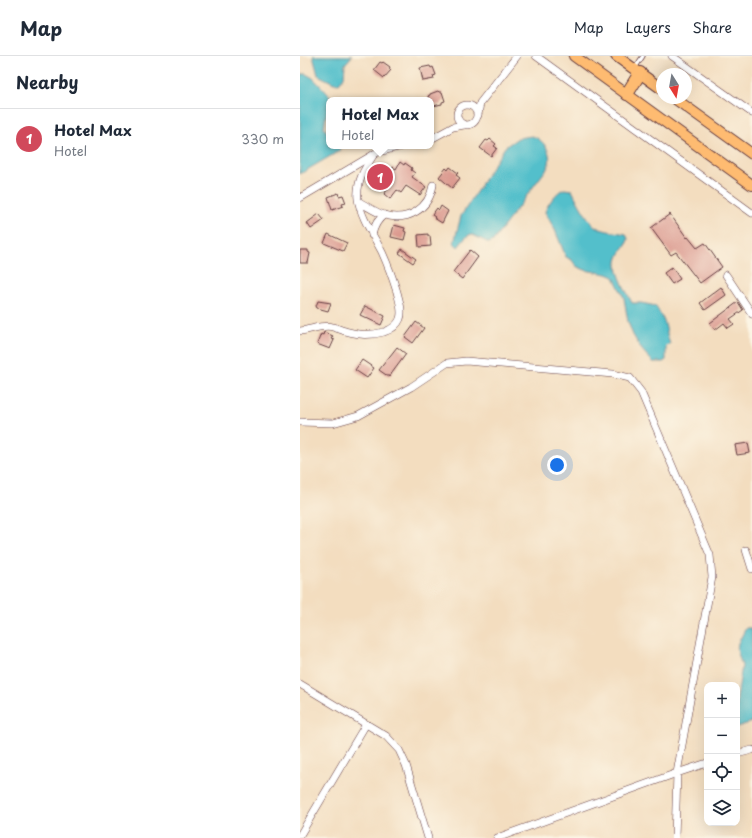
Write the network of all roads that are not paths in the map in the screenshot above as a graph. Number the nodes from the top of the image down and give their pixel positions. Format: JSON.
{"nodes":[{"id":1,"x":517,"y":56,"type":"edge"},
{"id":2,"x":536,"y":56,"type":"edge"},
{"id":3,"x":574,"y":56,"type":"edge"},
{"id":4,"x":616,"y":56,"type":"edge"},
{"id":5,"x":644,"y":56,"type":"edge"},
{"id":6,"x":672,"y":56,"type":"edge"},
{"id":7,"x":637,"y":71,"type":"junction"},
{"id":8,"x":656,"y":85,"type":"edge"},
{"id":9,"x":627,"y":94,"type":"junction"},
{"id":10,"x":480,"y":103,"type":"junction"},
{"id":11,"x":682,"y":104,"type":"edge"},
{"id":12,"x":469,"y":105,"type":"junction"},
{"id":13,"x":752,"y":113,"type":"edge"},
{"id":14,"x":478,"y":115,"type":"junction"},
{"id":15,"x":457,"y":118,"type":"junction"},
{"id":16,"x":464,"y":125,"type":"junction"},
{"id":17,"x":453,"y":126,"type":"junction"},
{"id":18,"x":434,"y":139,"type":"edge"},
{"id":19,"x":392,"y":149,"type":"edge"},
{"id":20,"x":374,"y":154,"type":"junction"},
{"id":21,"x":752,"y":154,"type":"edge"},
{"id":22,"x":432,"y":185,"type":"dead end"},
{"id":23,"x":752,"y":185,"type":"edge"},
{"id":24,"x":300,"y":198,"type":"edge"},
{"id":25,"x":359,"y":202,"type":"junction"},
{"id":26,"x":752,"y":213,"type":"edge"},
{"id":27,"x":384,"y":215,"type":"junction"},
{"id":28,"x":372,"y":235,"type":"junction"},
{"id":29,"x":726,"y":275,"type":"dead end"},
{"id":30,"x":752,"y":314,"type":"edge"},
{"id":31,"x":300,"y":331,"type":"edge"},
{"id":32,"x":300,"y":422,"type":"edge"},
{"id":33,"x":746,"y":550,"type":"dead end"},
{"id":34,"x":752,"y":569,"type":"edge"},
{"id":35,"x":300,"y":684,"type":"edge"},
{"id":36,"x":366,"y":724,"type":"junction"},
{"id":37,"x":752,"y":750,"type":"edge"},
{"id":38,"x":740,"y":753,"type":"edge"},
{"id":39,"x":704,"y":764,"type":"edge"},
{"id":40,"x":677,"y":772,"type":"junction"},
{"id":41,"x":300,"y":835,"type":"edge"},
{"id":42,"x":428,"y":838,"type":"edge"},
{"id":43,"x":497,"y":838,"type":"edge"},
{"id":44,"x":676,"y":838,"type":"edge"}],
"edges":[{"from":1,"to":10,"type":"street"},
{"from":2,"to":26,"type":"street"},
{"from":3,"to":9,"type":"main road"},
{"from":4,"to":7,"type":"main road"},
{"from":5,"to":7,"type":"lane"},
{"from":6,"to":13,"type":"street"},
{"from":7,"to":8,"type":"main road"},
{"from":7,"to":9,"type":"highway"},
{"from":9,"to":23,"type":"main road"},
{"from":10,"to":12,"type":"street"},
{"from":10,"to":14,"type":"street"},
{"from":11,"to":21,"type":"main road"},
{"from":12,"to":14,"type":"street"},
{"from":12,"to":15,"type":"street"},
{"from":14,"to":16,"type":"street"},
{"from":15,"to":16,"type":"street"},
{"from":15,"to":17,"type":"street"},
{"from":16,"to":17,"type":"street"},
{"from":17,"to":18,"type":"street"},
{"from":19,"to":20,"type":"street"},
{"from":20,"to":24,"type":"street"},
{"from":20,"to":25,"type":"street"},
{"from":22,"to":27,"type":"street"},
{"from":25,"to":27,"type":"street"},
{"from":25,"to":28,"type":"street"},
{"from":27,"to":28,"type":"street"},
{"from":28,"to":31,"type":"street"},
{"from":29,"to":30,"type":"street"},
{"from":32,"to":40,"type":"street"},
{"from":33,"to":34,"type":"street"},
{"from":35,"to":36,"type":"street"},
{"from":36,"to":41,"type":"street"},
{"from":36,"to":42,"type":"street"},
{"from":37,"to":38,"type":"street"},
{"from":39,"to":40,"type":"street"},
{"from":40,"to":43,"type":"street"},
{"from":40,"to":44,"type":"street"}]}
